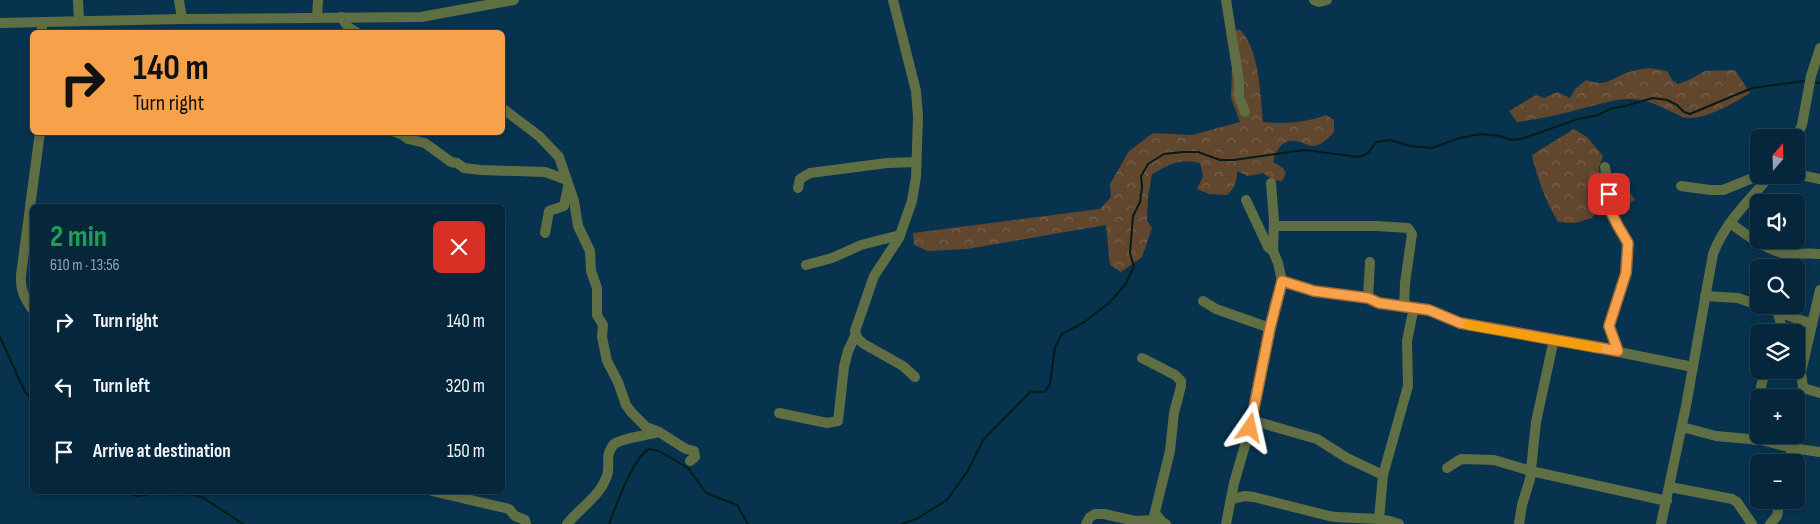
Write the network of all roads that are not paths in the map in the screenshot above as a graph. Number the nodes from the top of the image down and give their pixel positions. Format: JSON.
{"nodes":[{"id":1,"x":78,"y":0,"type":"edge"},
{"id":2,"x":179,"y":0,"type":"edge"},
{"id":3,"x":318,"y":0,"type":"edge"},
{"id":4,"x":514,"y":0,"type":"edge"},
{"id":5,"x":893,"y":0,"type":"edge"},
{"id":6,"x":1226,"y":0,"type":"edge"},
{"id":7,"x":1314,"y":0,"type":"edge"},
{"id":8,"x":1326,"y":0,"type":"edge"},
{"id":9,"x":317,"y":17,"type":"junction"},
{"id":10,"x":341,"y":17,"type":"junction"},
{"id":11,"x":182,"y":19,"type":"junction"},
{"id":12,"x":79,"y":21,"type":"junction"},
{"id":13,"x":0,"y":23,"type":"edge"},
{"id":14,"x":42,"y":27,"type":"edge"},
{"id":15,"x":353,"y":30,"type":"edge"},
{"id":16,"x":1820,"y":48,"type":"edge"},
{"id":17,"x":505,"y":110,"type":"edge"},
{"id":18,"x":1244,"y":112,"type":"dead end"},
{"id":19,"x":1800,"y":129,"type":"edge"},
{"id":20,"x":40,"y":135,"type":"edge"},
{"id":21,"x":403,"y":135,"type":"edge"},
{"id":22,"x":916,"y":162,"type":"junction"},
{"id":23,"x":1605,"y":167,"type":"dead end"},
{"id":24,"x":1805,"y":176,"type":"edge"},
{"id":25,"x":1750,"y":179,"type":"edge"},
{"id":26,"x":1820,"y":179,"type":"edge"},
{"id":27,"x":568,"y":183,"type":"junction"},
{"id":28,"x":1271,"y":183,"type":"dead end"},
{"id":29,"x":1763,"y":184,"type":"edge"},
{"id":30,"x":1680,"y":186,"type":"dead end"},
{"id":31,"x":798,"y":188,"type":"dead end"},
{"id":32,"x":1246,"y":200,"type":"dead end"},
{"id":33,"x":30,"y":204,"type":"edge"},
{"id":34,"x":30,"y":207,"type":"edge"},
{"id":35,"x":1730,"y":223,"type":"junction"},
{"id":36,"x":1274,"y":226,"type":"junction"},
{"id":37,"x":544,"y":233,"type":"dead end"},
{"id":38,"x":900,"y":235,"type":"junction"},
{"id":39,"x":1273,"y":251,"type":"junction"},
{"id":40,"x":1820,"y":254,"type":"edge"},
{"id":41,"x":1370,"y":262,"type":"dead end"},
{"id":42,"x":806,"y":265,"type":"dead end"},
{"id":43,"x":1282,"y":281,"type":"junction"},
{"id":44,"x":1820,"y":290,"type":"edge"},
{"id":45,"x":1705,"y":296,"type":"junction"},
{"id":46,"x":1368,"y":298,"type":"junction"},
{"id":47,"x":1203,"y":302,"type":"dead end"},
{"id":48,"x":1750,"y":302,"type":"edge"},
{"id":49,"x":30,"y":306,"type":"edge"},
{"id":50,"x":1409,"y":307,"type":"junction"},
{"id":51,"x":1781,"y":314,"type":"edge"},
{"id":52,"x":1812,"y":324,"type":"junction"},
{"id":53,"x":1270,"y":328,"type":"junction"},
{"id":54,"x":856,"y":334,"type":"junction"},
{"id":55,"x":1554,"y":339,"type":"junction"},
{"id":56,"x":1618,"y":351,"type":"junction"},
{"id":57,"x":1805,"y":354,"type":"edge"},
{"id":58,"x":1142,"y":358,"type":"dead end"},
{"id":59,"x":1693,"y":368,"type":"junction"},
{"id":60,"x":916,"y":376,"type":"dead end"},
{"id":61,"x":1800,"y":379,"type":"edge"},
{"id":62,"x":1820,"y":392,"type":"edge"},
{"id":63,"x":780,"y":413,"type":"dead end"},
{"id":64,"x":1251,"y":420,"type":"junction"},
{"id":65,"x":1682,"y":427,"type":"junction"},
{"id":66,"x":659,"y":432,"type":"junction"},
{"id":67,"x":1750,"y":439,"type":"edge"},
{"id":68,"x":1778,"y":444,"type":"edge"},
{"id":69,"x":1792,"y":448,"type":"junction"},
{"id":70,"x":1820,"y":452,"type":"edge"},
{"id":71,"x":1791,"y":454,"type":"edge"},
{"id":72,"x":690,"y":461,"type":"dead end"},
{"id":73,"x":1448,"y":468,"type":"dead end"},
{"id":74,"x":1531,"y":471,"type":"junction"},
{"id":75,"x":1383,"y":475,"type":"junction"},
{"id":76,"x":1670,"y":488,"type":"junction"},
{"id":77,"x":445,"y":494,"type":"edge"},
{"id":78,"x":1231,"y":499,"type":"junction"},
{"id":79,"x":1667,"y":501,"type":"junction"},
{"id":80,"x":1778,"y":509,"type":"edge"},
{"id":81,"x":1155,"y":519,"type":"edge"},
{"id":82,"x":1379,"y":519,"type":"junction"},
{"id":83,"x":526,"y":524,"type":"edge"},
{"id":84,"x":567,"y":524,"type":"edge"},
{"id":85,"x":1086,"y":524,"type":"edge"},
{"id":86,"x":1166,"y":524,"type":"edge"},
{"id":87,"x":1226,"y":524,"type":"edge"},
{"id":88,"x":1399,"y":524,"type":"edge"},
{"id":89,"x":1519,"y":524,"type":"edge"},
{"id":90,"x":1661,"y":524,"type":"edge"},
{"id":91,"x":1752,"y":524,"type":"edge"},
{"id":92,"x":1770,"y":524,"type":"edge"}],
"edges":[{"from":1,"to":12,"type":"street"},
{"from":2,"to":11,"type":"street"},
{"from":3,"to":9,"type":"street"},
{"from":4,"to":10,"type":"street"},
{"from":5,"to":22,"type":"street"},
{"from":6,"to":18,"type":"street"},
{"from":7,"to":8,"type":"street"},
{"from":9,"to":10,"type":"street"},
{"from":9,"to":11,"type":"street"},
{"from":10,"to":15,"type":"street"},
{"from":11,"to":12,"type":"street"},
{"from":12,"to":14,"type":"street"},
{"from":13,"to":14,"type":"street"},
{"from":16,"to":19,"type":"street"},
{"from":17,"to":27,"type":"street"},
{"from":20,"to":33,"type":"street"},
{"from":21,"to":27,"type":"street"},
{"from":22,"to":31,"type":"street"},
{"from":22,"to":38,"type":"street"},
{"from":23,"to":56,"type":"street"},
{"from":24,"to":26,"type":"street"},
{"from":25,"to":30,"type":"street"},
{"from":27,"to":37,"type":"street"},
{"from":27,"to":66,"type":"street"},
{"from":28,"to":36,"type":"street"},
{"from":29,"to":35,"type":"street"},
{"from":32,"to":39,"type":"street"},
{"from":34,"to":49,"type":"street"},
{"from":35,"to":40,"type":"street"},
{"from":35,"to":45,"type":"street"},
{"from":36,"to":39,"type":"street"},
{"from":36,"to":50,"type":"street"},
{"from":38,"to":42,"type":"street"},
{"from":38,"to":54,"type":"street"},
{"from":39,"to":43,"type":"street"},
{"from":41,"to":46,"type":"street"},
{"from":43,"to":46,"type":"street"},
{"from":43,"to":53,"type":"street"},
{"from":44,"to":52,"type":"street"},
{"from":45,"to":48,"type":"street"},
{"from":45,"to":59,"type":"street"},
{"from":46,"to":50,"type":"street"},
{"from":47,"to":53,"type":"street"},
{"from":50,"to":55,"type":"street"},
{"from":50,"to":75,"type":"street"},
{"from":51,"to":52,"type":"street"},
{"from":52,"to":57,"type":"street"},
{"from":53,"to":64,"type":"street"},
{"from":54,"to":60,"type":"street"},
{"from":54,"to":63,"type":"street"},
{"from":55,"to":56,"type":"street"},
{"from":55,"to":74,"type":"street"},
{"from":56,"to":59,"type":"street"},
{"from":58,"to":81,"type":"street"},
{"from":59,"to":65,"type":"street"},
{"from":61,"to":62,"type":"street"},
{"from":64,"to":75,"type":"street"},
{"from":64,"to":78,"type":"street"},
{"from":65,"to":67,"type":"street"},
{"from":65,"to":76,"type":"street"},
{"from":66,"to":72,"type":"street"},
{"from":66,"to":84,"type":"street"},
{"from":68,"to":69,"type":"street"},
{"from":69,"to":70,"type":"street"},
{"from":69,"to":71,"type":"street"},
{"from":73,"to":74,"type":"street"},
{"from":74,"to":79,"type":"street"},
{"from":74,"to":89,"type":"street"},
{"from":75,"to":82,"type":"street"},
{"from":76,"to":79,"type":"street"},
{"from":76,"to":91,"type":"street"},
{"from":77,"to":83,"type":"street"},
{"from":78,"to":82,"type":"street"},
{"from":78,"to":87,"type":"street"},
{"from":79,"to":90,"type":"street"},
{"from":80,"to":92,"type":"street"},
{"from":81,"to":85,"type":"street"},
{"from":81,"to":86,"type":"street"},
{"from":82,"to":88,"type":"street"}]}
